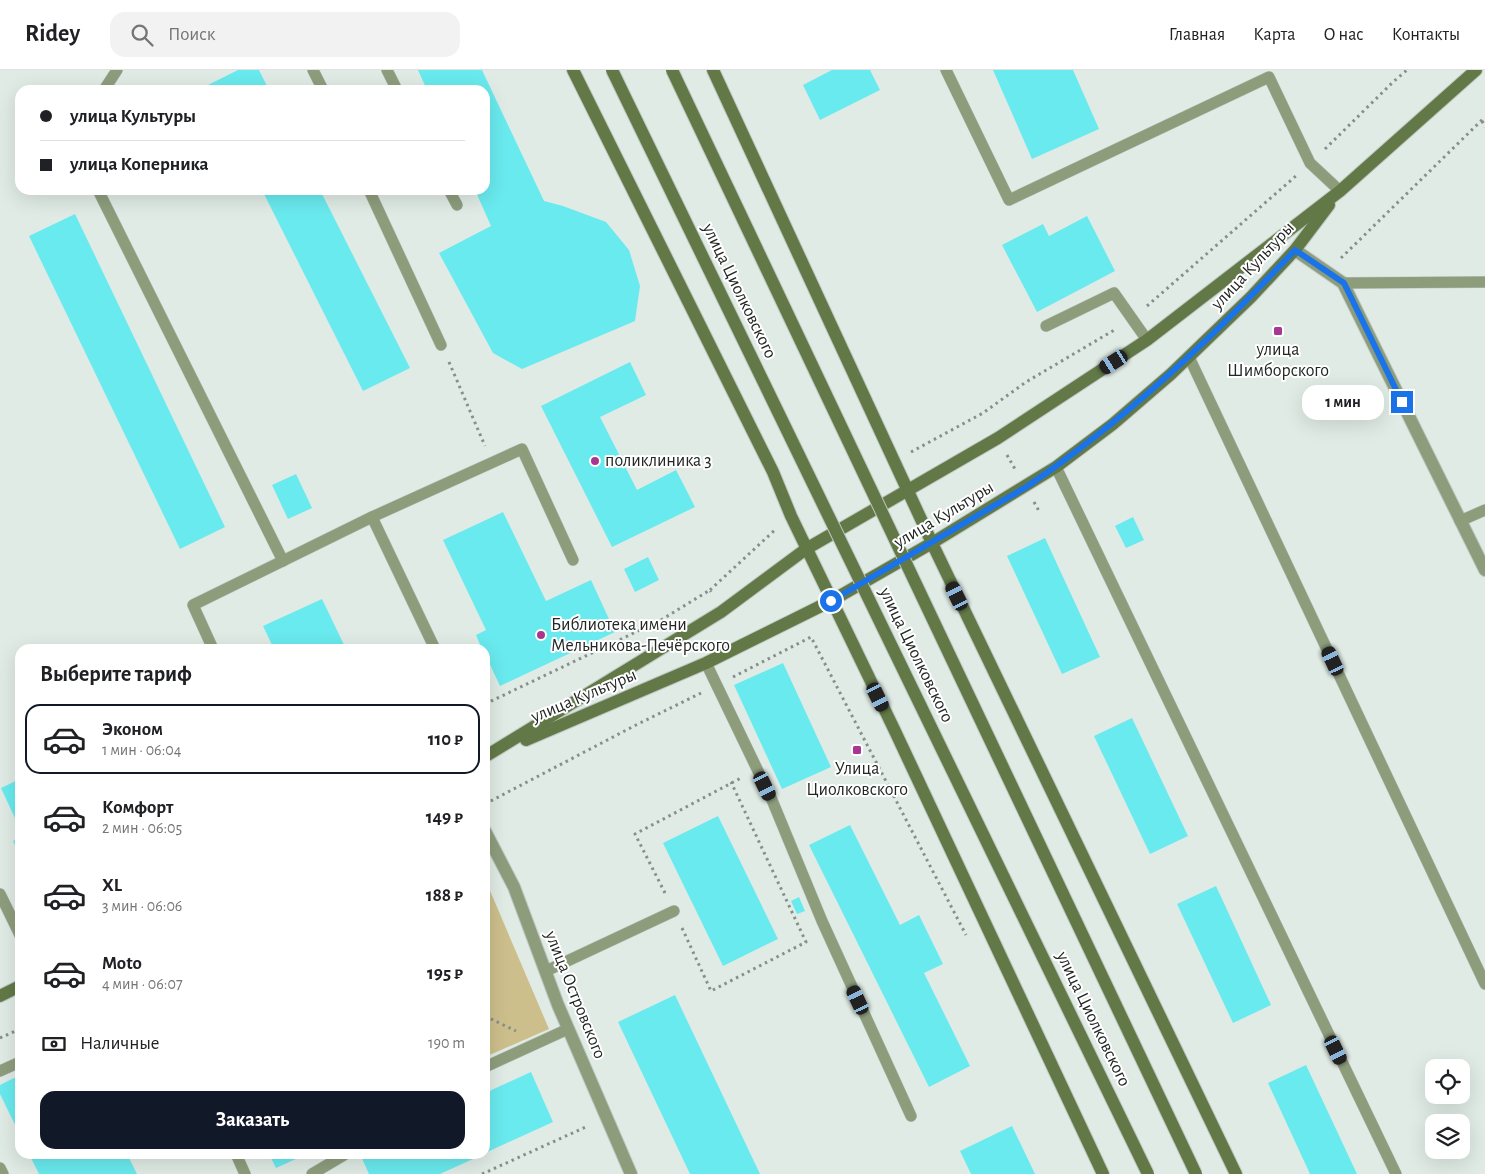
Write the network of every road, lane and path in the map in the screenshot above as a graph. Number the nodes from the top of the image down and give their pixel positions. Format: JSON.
{"nodes":[{"id":1,"x":117,"y":70,"type":"edge"},
{"id":2,"x":313,"y":70,"type":"edge"},
{"id":3,"x":387,"y":70,"type":"edge"},
{"id":4,"x":612,"y":70,"type":"edge"},
{"id":5,"x":672,"y":70,"type":"edge"},
{"id":6,"x":713,"y":70,"type":"edge"},
{"id":7,"x":946,"y":70,"type":"edge"},
{"id":8,"x":1407,"y":70,"type":"edge"},
{"id":9,"x":1476,"y":70,"type":"edge"},
{"id":10,"x":576,"y":76,"type":"edge"},
{"id":11,"x":107,"y":85,"type":"edge"},
{"id":12,"x":320,"y":85,"type":"edge"},
{"id":13,"x":394,"y":85,"type":"edge"},
{"id":14,"x":1485,"y":117,"type":"edge"},
{"id":15,"x":1482,"y":121,"type":"junction"},
{"id":16,"x":1485,"y":127,"type":"edge"},
{"id":17,"x":1310,"y":163,"type":"junction"},
{"id":18,"x":1340,"y":191,"type":"junction"},
{"id":19,"x":100,"y":195,"type":"edge"},
{"id":20,"x":371,"y":195,"type":"edge"},
{"id":21,"x":452,"y":195,"type":"edge"},
{"id":22,"x":457,"y":205,"type":"dead end"},
{"id":23,"x":1295,"y":250,"type":"junction"},
{"id":24,"x":1327,"y":273,"type":"junction"},
{"id":25,"x":1485,"y":282,"type":"edge"},
{"id":26,"x":1344,"y":283,"type":"junction"},
{"id":27,"x":1132,"y":319,"type":"junction"},
{"id":28,"x":1046,"y":326,"type":"dead end"},
{"id":29,"x":1147,"y":340,"type":"junction"},
{"id":30,"x":441,"y":345,"type":"joint"},
{"id":31,"x":1189,"y":357,"type":"junction"},
{"id":32,"x":983,"y":413,"type":"junction"},
{"id":33,"x":998,"y":438,"type":"junction"},
{"id":34,"x":492,"y":462,"type":"junction"},
{"id":35,"x":893,"y":462,"type":"junction"},
{"id":36,"x":1056,"y":467,"type":"junction"},
{"id":37,"x":1026,"y":487,"type":"junction"},
{"id":38,"x":908,"y":492,"type":"junction"},
{"id":39,"x":1485,"y":510,"type":"edge"},
{"id":40,"x":1039,"y":511,"type":"dead end"},
{"id":41,"x":791,"y":516,"type":"junction"},
{"id":42,"x":372,"y":517,"type":"junction"},
{"id":43,"x":1460,"y":521,"type":"junction"},
{"id":44,"x":932,"y":543,"type":"junction"},
{"id":45,"x":806,"y":549,"type":"junction"},
{"id":46,"x":574,"y":560,"type":"dead end"},
{"id":47,"x":283,"y":561,"type":"junction"},
{"id":48,"x":1485,"y":570,"type":"edge"},
{"id":49,"x":710,"y":590,"type":"dead end"},
{"id":50,"x":831,"y":601,"type":"junction"},
{"id":51,"x":211,"y":644,"type":"edge"},
{"id":52,"x":433,"y":644,"type":"edge"},
{"id":53,"x":706,"y":663,"type":"junction"},
{"id":54,"x":717,"y":685,"type":"junction"},
{"id":55,"x":490,"y":753,"type":"edge"},
{"id":56,"x":490,"y":754,"type":"edge"},
{"id":57,"x":490,"y":801,"type":"edge"},
{"id":58,"x":490,"y":840,"type":"edge"},
{"id":59,"x":0,"y":894,"type":"edge"},
{"id":60,"x":674,"y":911,"type":"junction"},
{"id":61,"x":15,"y":925,"type":"edge"},
{"id":62,"x":966,"y":936,"type":"dead end"},
{"id":63,"x":546,"y":971,"type":"junction"},
{"id":64,"x":1485,"y":984,"type":"edge"},
{"id":65,"x":15,"y":988,"type":"edge"},
{"id":66,"x":0,"y":996,"type":"edge"},
{"id":67,"x":490,"y":1019,"type":"edge"},
{"id":68,"x":568,"y":1029,"type":"junction"},
{"id":69,"x":15,"y":1030,"type":"edge"},
{"id":70,"x":0,"y":1038,"type":"edge"},
{"id":71,"x":538,"y":1043,"type":"junction"},
{"id":72,"x":15,"y":1064,"type":"edge"},
{"id":73,"x":490,"y":1065,"type":"edge"},
{"id":74,"x":0,"y":1072,"type":"edge"},
{"id":75,"x":911,"y":1116,"type":"dead end"},
{"id":76,"x":606,"y":1117,"type":"junction"},
{"id":77,"x":238,"y":1159,"type":"edge"},
{"id":78,"x":339,"y":1159,"type":"edge"},
{"id":79,"x":0,"y":1168,"type":"edge"},
{"id":80,"x":3,"y":1174,"type":"edge"},
{"id":81,"x":245,"y":1174,"type":"edge"},
{"id":82,"x":312,"y":1174,"type":"edge"},
{"id":83,"x":482,"y":1174,"type":"edge"},
{"id":84,"x":631,"y":1174,"type":"edge"},
{"id":85,"x":1102,"y":1174,"type":"edge"},
{"id":86,"x":1148,"y":1174,"type":"edge"},
{"id":87,"x":1196,"y":1174,"type":"edge"},
{"id":88,"x":1236,"y":1174,"type":"edge"},
{"id":89,"x":1396,"y":1174,"type":"edge"}],
"edges":[{"from":1,"to":11,"type":"lane"},
{"from":2,"to":12,"type":"lane"},
{"from":3,"to":13,"type":"lane"},
{"from":4,"to":86,"type":"main road","name":"улица Циолковского","bridge":true},
{"from":5,"to":87,"type":"main road","name":"улица Циолковского","bridge":true},
{"from":6,"to":35,"type":"main road"},
{"from":7,"to":17,"type":"lane"},
{"from":8,"to":17,"type":"path"},
{"from":9,"to":18,"type":"main road","name":"улица Культуры"},
{"from":10,"to":41,"type":"main road"},
{"from":14,"to":15,"type":"path"},
{"from":15,"to":16,"type":"path"},
{"from":15,"to":24,"type":"path"},
{"from":17,"to":18,"type":"lane"},
{"from":17,"to":27,"type":"path"},
{"from":18,"to":23,"type":"main road","name":"улица Культуры"},
{"from":18,"to":29,"type":"main road","name":"улица Культуры"},
{"from":19,"to":47,"type":"lane"},
{"from":20,"to":30,"type":"lane"},
{"from":21,"to":22,"type":"lane"},
{"from":23,"to":24,"type":"street"},
{"from":23,"to":31,"type":"main road","name":"улица Культуры"},
{"from":24,"to":26,"type":"street"},
{"from":25,"to":26,"type":"lane"},
{"from":26,"to":43,"type":"street"},
{"from":27,"to":28,"type":"lane"},
{"from":27,"to":29,"type":"lane"},
{"from":27,"to":32,"type":"path"},
{"from":29,"to":33,"type":"main road","name":"улица Культуры"},
{"from":30,"to":34,"type":"path"},
{"from":31,"to":36,"type":"main road","name":"улица Культуры"},
{"from":31,"to":64,"type":"lane"},
{"from":32,"to":33,"type":"path"},
{"from":32,"to":35,"type":"path"},
{"from":33,"to":37,"type":"path"},
{"from":33,"to":38,"type":"main road","name":"улица Культуры"},
{"from":34,"to":42,"type":"lane"},
{"from":34,"to":46,"type":"lane"},
{"from":35,"to":38,"type":"main road"},
{"from":36,"to":37,"type":"main road","name":"улица Культуры"},
{"from":36,"to":89,"type":"lane"},
{"from":37,"to":40,"type":"path"},
{"from":37,"to":44,"type":"main road","name":"улица Культуры"},
{"from":38,"to":44,"type":"main road"},
{"from":38,"to":45,"type":"main road","name":"улица Культуры"},
{"from":39,"to":43,"type":"lane"},
{"from":41,"to":45,"type":"main road"},
{"from":41,"to":49,"type":"path"},
{"from":42,"to":47,"type":"lane"},
{"from":42,"to":52,"type":"lane"},
{"from":43,"to":48,"type":"street"},
{"from":44,"to":50,"type":"main road","name":"улица Культуры"},
{"from":44,"to":88,"type":"main road"},
{"from":45,"to":50,"type":"main road"},
{"from":45,"to":55,"type":"main road","name":"улица Культуры"},
{"from":47,"to":51,"type":"lane"},
{"from":50,"to":53,"type":"main road","name":"улица Культуры"},
{"from":50,"to":85,"type":"main road"},
{"from":53,"to":54,"type":"lane"},
{"from":53,"to":56,"type":"main road","name":"улица Культуры"},
{"from":54,"to":57,"type":"path"},
{"from":54,"to":62,"type":"path"},
{"from":54,"to":75,"type":"lane"},
{"from":58,"to":63,"type":"street","name":"улица Островского"},
{"from":59,"to":61,"type":"lane"},
{"from":60,"to":60,"type":"path"},
{"from":60,"to":63,"type":"lane"},
{"from":63,"to":68,"type":"street","name":"улица Островского"},
{"from":65,"to":66,"type":"main road"},
{"from":67,"to":71,"type":"path"},
{"from":68,"to":71,"type":"lane"},
{"from":68,"to":76,"type":"street","name":"улица Островского"},
{"from":69,"to":70,"type":"path"},
{"from":71,"to":73,"type":"lane"},
{"from":72,"to":74,"type":"lane"},
{"from":76,"to":83,"type":"path"},
{"from":76,"to":84,"type":"street","name":"улица Островского"},
{"from":77,"to":81,"type":"lane"},
{"from":78,"to":82,"type":"lane"},
{"from":79,"to":80,"type":"lane"}]}
